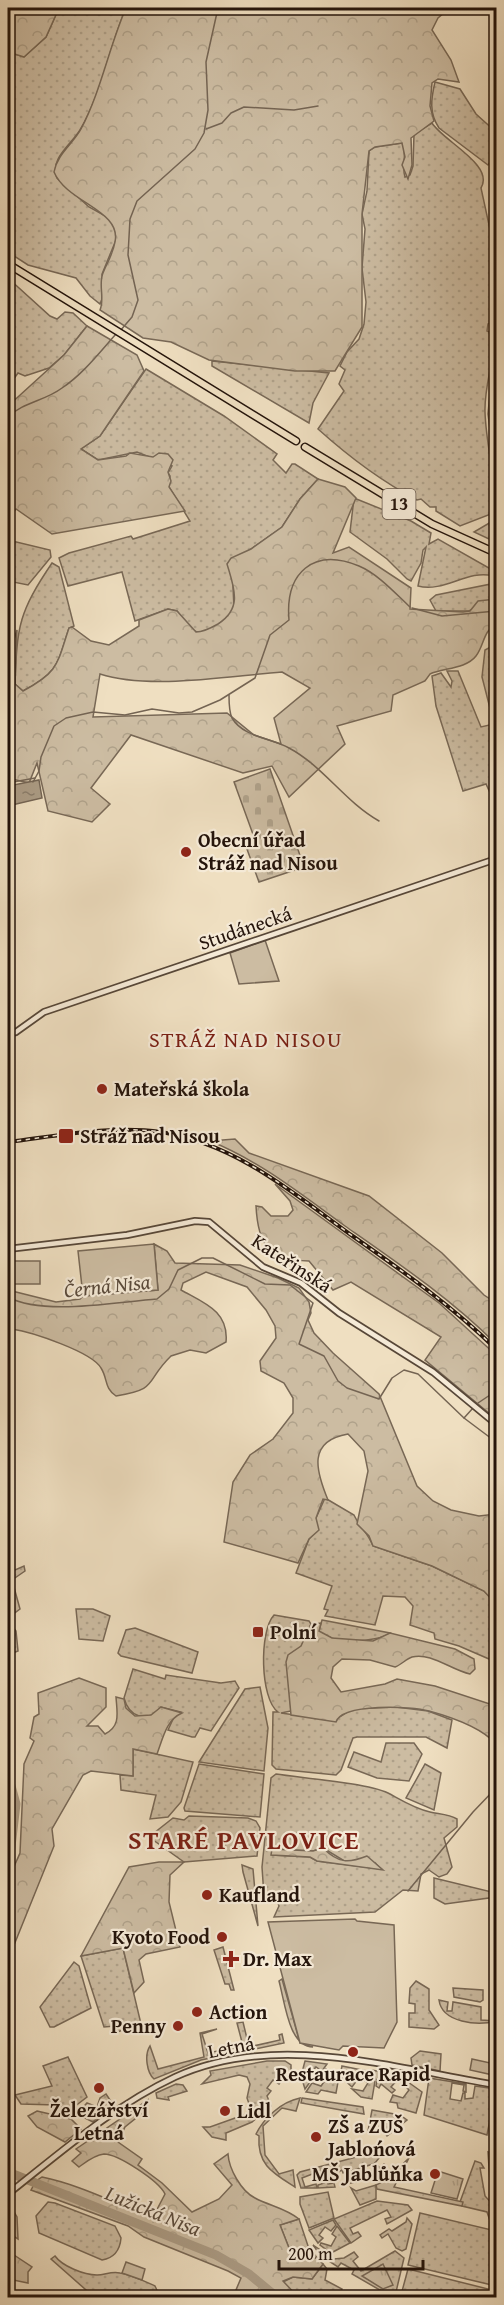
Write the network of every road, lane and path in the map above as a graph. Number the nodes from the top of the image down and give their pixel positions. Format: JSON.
{"nodes":[{"id":1,"x":8,"y":264,"type":"edge"},
{"id":2,"x":296,"y":441,"type":"dead end"},
{"id":3,"x":305,"y":447,"type":"dead end"},
{"id":4,"x":496,"y":554,"type":"edge"},
{"id":5,"x":496,"y":859,"type":"edge"},
{"id":6,"x":8,"y":1034,"type":"edge"},
{"id":7,"x":8,"y":1249,"type":"edge"},
{"id":8,"x":496,"y":1424,"type":"edge"},
{"id":9,"x":496,"y":2085,"type":"edge"},
{"id":10,"x":8,"y":2194,"type":"edge"}],
"edges":[{"from":1,"to":2,"type":"main road"},
{"from":3,"to":4,"type":"main road","number":"13"},
{"from":5,"to":6,"type":"street","name":"Studánecká"},
{"from":7,"to":8,"type":"street","name":"Kateřinská"},
{"from":9,"to":10,"type":"street","name":"Letná"}]}
